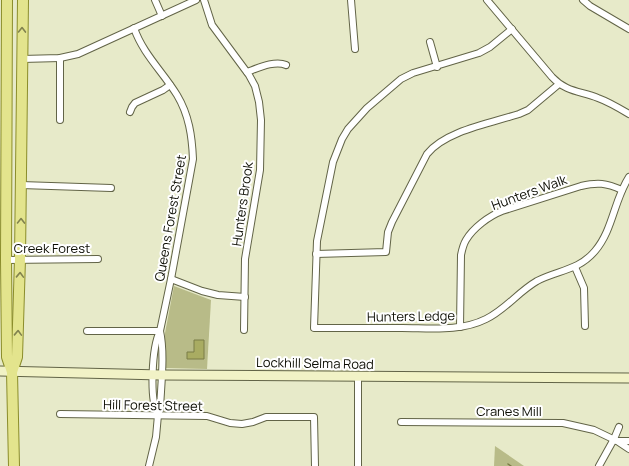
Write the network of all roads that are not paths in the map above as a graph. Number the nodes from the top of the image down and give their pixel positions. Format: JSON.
{"nodes":[{"id":1,"x":7,"y":0,"type":"edge"},
{"id":2,"x":23,"y":0,"type":"edge"},
{"id":3,"x":156,"y":0,"type":"edge"},
{"id":4,"x":196,"y":0,"type":"edge"},
{"id":5,"x":204,"y":0,"type":"edge"},
{"id":6,"x":351,"y":0,"type":"edge"},
{"id":7,"x":487,"y":0,"type":"edge"},
{"id":8,"x":583,"y":0,"type":"edge"},
{"id":9,"x":162,"y":16,"type":"junction"},
{"id":10,"x":134,"y":28,"type":"junction"},
{"id":11,"x":512,"y":29,"type":"junction"},
{"id":12,"x":629,"y":29,"type":"edge"},
{"id":13,"x":430,"y":42,"type":"dead end"},
{"id":14,"x":355,"y":49,"type":"dead end"},
{"id":15,"x":60,"y":58,"type":"junction"},
{"id":16,"x":3,"y":59,"type":"edge"},
{"id":17,"x":22,"y":59,"type":"junction"},
{"id":18,"x":286,"y":65,"type":"dead end"},
{"id":19,"x":437,"y":67,"type":"junction"},
{"id":20,"x":247,"y":72,"type":"junction"},
{"id":21,"x":559,"y":84,"type":"junction"},
{"id":22,"x":170,"y":85,"type":"junction"},
{"id":23,"x":130,"y":112,"type":"dead end"},
{"id":24,"x":629,"y":114,"type":"edge"},
{"id":25,"x":60,"y":120,"type":"dead end"},
{"id":26,"x":629,"y":177,"type":"edge"},
{"id":27,"x":21,"y":185,"type":"junction"},
{"id":28,"x":111,"y":188,"type":"dead end"},
{"id":29,"x":622,"y":190,"type":"junction"},
{"id":30,"x":316,"y":254,"type":"junction"},
{"id":31,"x":98,"y":259,"type":"dead end"},
{"id":32,"x":6,"y":260,"type":"junction"},
{"id":33,"x":20,"y":260,"type":"junction"},
{"id":34,"x":575,"y":267,"type":"junction"},
{"id":35,"x":171,"y":279,"type":"junction"},
{"id":36,"x":245,"y":297,"type":"junction"},
{"id":37,"x":585,"y":326,"type":"dead end"},
{"id":38,"x":460,"y":327,"type":"junction"},
{"id":39,"x":160,"y":330,"type":"junction"},
{"id":40,"x":244,"y":330,"type":"dead end"},
{"id":41,"x":87,"y":331,"type":"dead end"},
{"id":42,"x":0,"y":372,"type":"edge"},
{"id":43,"x":12,"y":372,"type":"junction"},
{"id":44,"x":157,"y":375,"type":"junction"},
{"id":45,"x":358,"y":377,"type":"junction"},
{"id":46,"x":629,"y":378,"type":"edge"},
{"id":47,"x":60,"y":414,"type":"dead end"},
{"id":48,"x":158,"y":415,"type":"junction"},
{"id":49,"x":401,"y":422,"type":"dead end"},
{"id":50,"x":619,"y":427,"type":"dead end"},
{"id":51,"x":615,"y":440,"type":"junction"},
{"id":52,"x":629,"y":441,"type":"edge"},
{"id":53,"x":629,"y":449,"type":"edge"},
{"id":54,"x":14,"y":466,"type":"edge"},
{"id":55,"x":149,"y":466,"type":"edge"},
{"id":56,"x":315,"y":466,"type":"edge"},
{"id":57,"x":358,"y":466,"type":"edge"},
{"id":58,"x":598,"y":466,"type":"edge"}],
"edges":[{"from":1,"to":16,"type":"main road"},
{"from":17,"to":2,"type":"main road","one_way":true},
{"from":3,"to":9,"type":"street"},
{"from":4,"to":9,"type":"street"},
{"from":5,"to":20,"type":"street","name":"Hunters Brook"},
{"from":6,"to":14,"type":"street"},
{"from":7,"to":11,"type":"street"},
{"from":8,"to":12,"type":"street"},
{"from":9,"to":10,"type":"street"},
{"from":10,"to":15,"type":"street"},
{"from":10,"to":22,"type":"street","name":"Queens Forest Street"},
{"from":11,"to":19,"type":"street"},
{"from":11,"to":21,"type":"street"},
{"from":13,"to":19,"type":"street"},
{"from":15,"to":17,"type":"street"},
{"from":15,"to":25,"type":"street"},
{"from":16,"to":17,"type":"main road"},
{"from":16,"to":32,"type":"main road"},
{"from":17,"to":27,"type":"main road"},
{"from":18,"to":20,"type":"street"},
{"from":19,"to":30,"type":"street"},
{"from":20,"to":36,"type":"street","name":"Hunters Brook"},
{"from":21,"to":24,"type":"street"},
{"from":21,"to":30,"type":"street"},
{"from":22,"to":23,"type":"street"},
{"from":22,"to":35,"type":"street","name":"Queens Forest Street"},
{"from":26,"to":29,"type":"street","name":"Hunters Ledge"},
{"from":27,"to":28,"type":"street"},
{"from":33,"to":27,"type":"main road","one_way":true},
{"from":29,"to":34,"type":"street","name":"Hunters Ledge"},
{"from":29,"to":38,"type":"street","name":"Hunters Walk"},
{"from":30,"to":38,"type":"street","name":"Hunters Ledge"},
{"from":31,"to":33,"type":"street","name":"Creek Forest"},
{"from":32,"to":33,"type":"street","name":"Creek Forest"},
{"from":32,"to":43,"type":"main road"},
{"from":43,"to":33,"type":"main road","one_way":true},
{"from":34,"to":37,"type":"street"},
{"from":34,"to":38,"type":"street","name":"Hunters Ledge"},
{"from":35,"to":36,"type":"street"},
{"from":35,"to":39,"type":"street","name":"Queens Forest Street"},
{"from":36,"to":40,"type":"street","name":"Hunters Brook"},
{"from":39,"to":41,"type":"street"},
{"from":39,"to":44,"type":"street","name":"Queens Forest Street"},
{"from":42,"to":43,"type":"main road","name":"Lockhill Selma Road"},
{"from":43,"to":44,"type":"main road","name":"Lockhill Selma Road"},
{"from":43,"to":54,"type":"main road"},
{"from":44,"to":45,"type":"main road","name":"Lockhill Selma Road"},
{"from":44,"to":48,"type":"street","name":"Queens Forest Street"},
{"from":45,"to":46,"type":"main road","name":"Lockhill Selma Road"},
{"from":45,"to":57,"type":"street"},
{"from":47,"to":48,"type":"street","name":"Hill Forest Street"},
{"from":48,"to":55,"type":"street","name":"Queens Forest Street"},
{"from":48,"to":56,"type":"street","name":"Hill Forest Street"},
{"from":49,"to":51,"type":"street","name":"Cranes Mill"},
{"from":50,"to":51,"type":"street"},
{"from":51,"to":52,"type":"street","name":"Cranes Mill"},
{"from":51,"to":53,"type":"street","name":"Cranes Mill"},
{"from":51,"to":58,"type":"street"}]}
